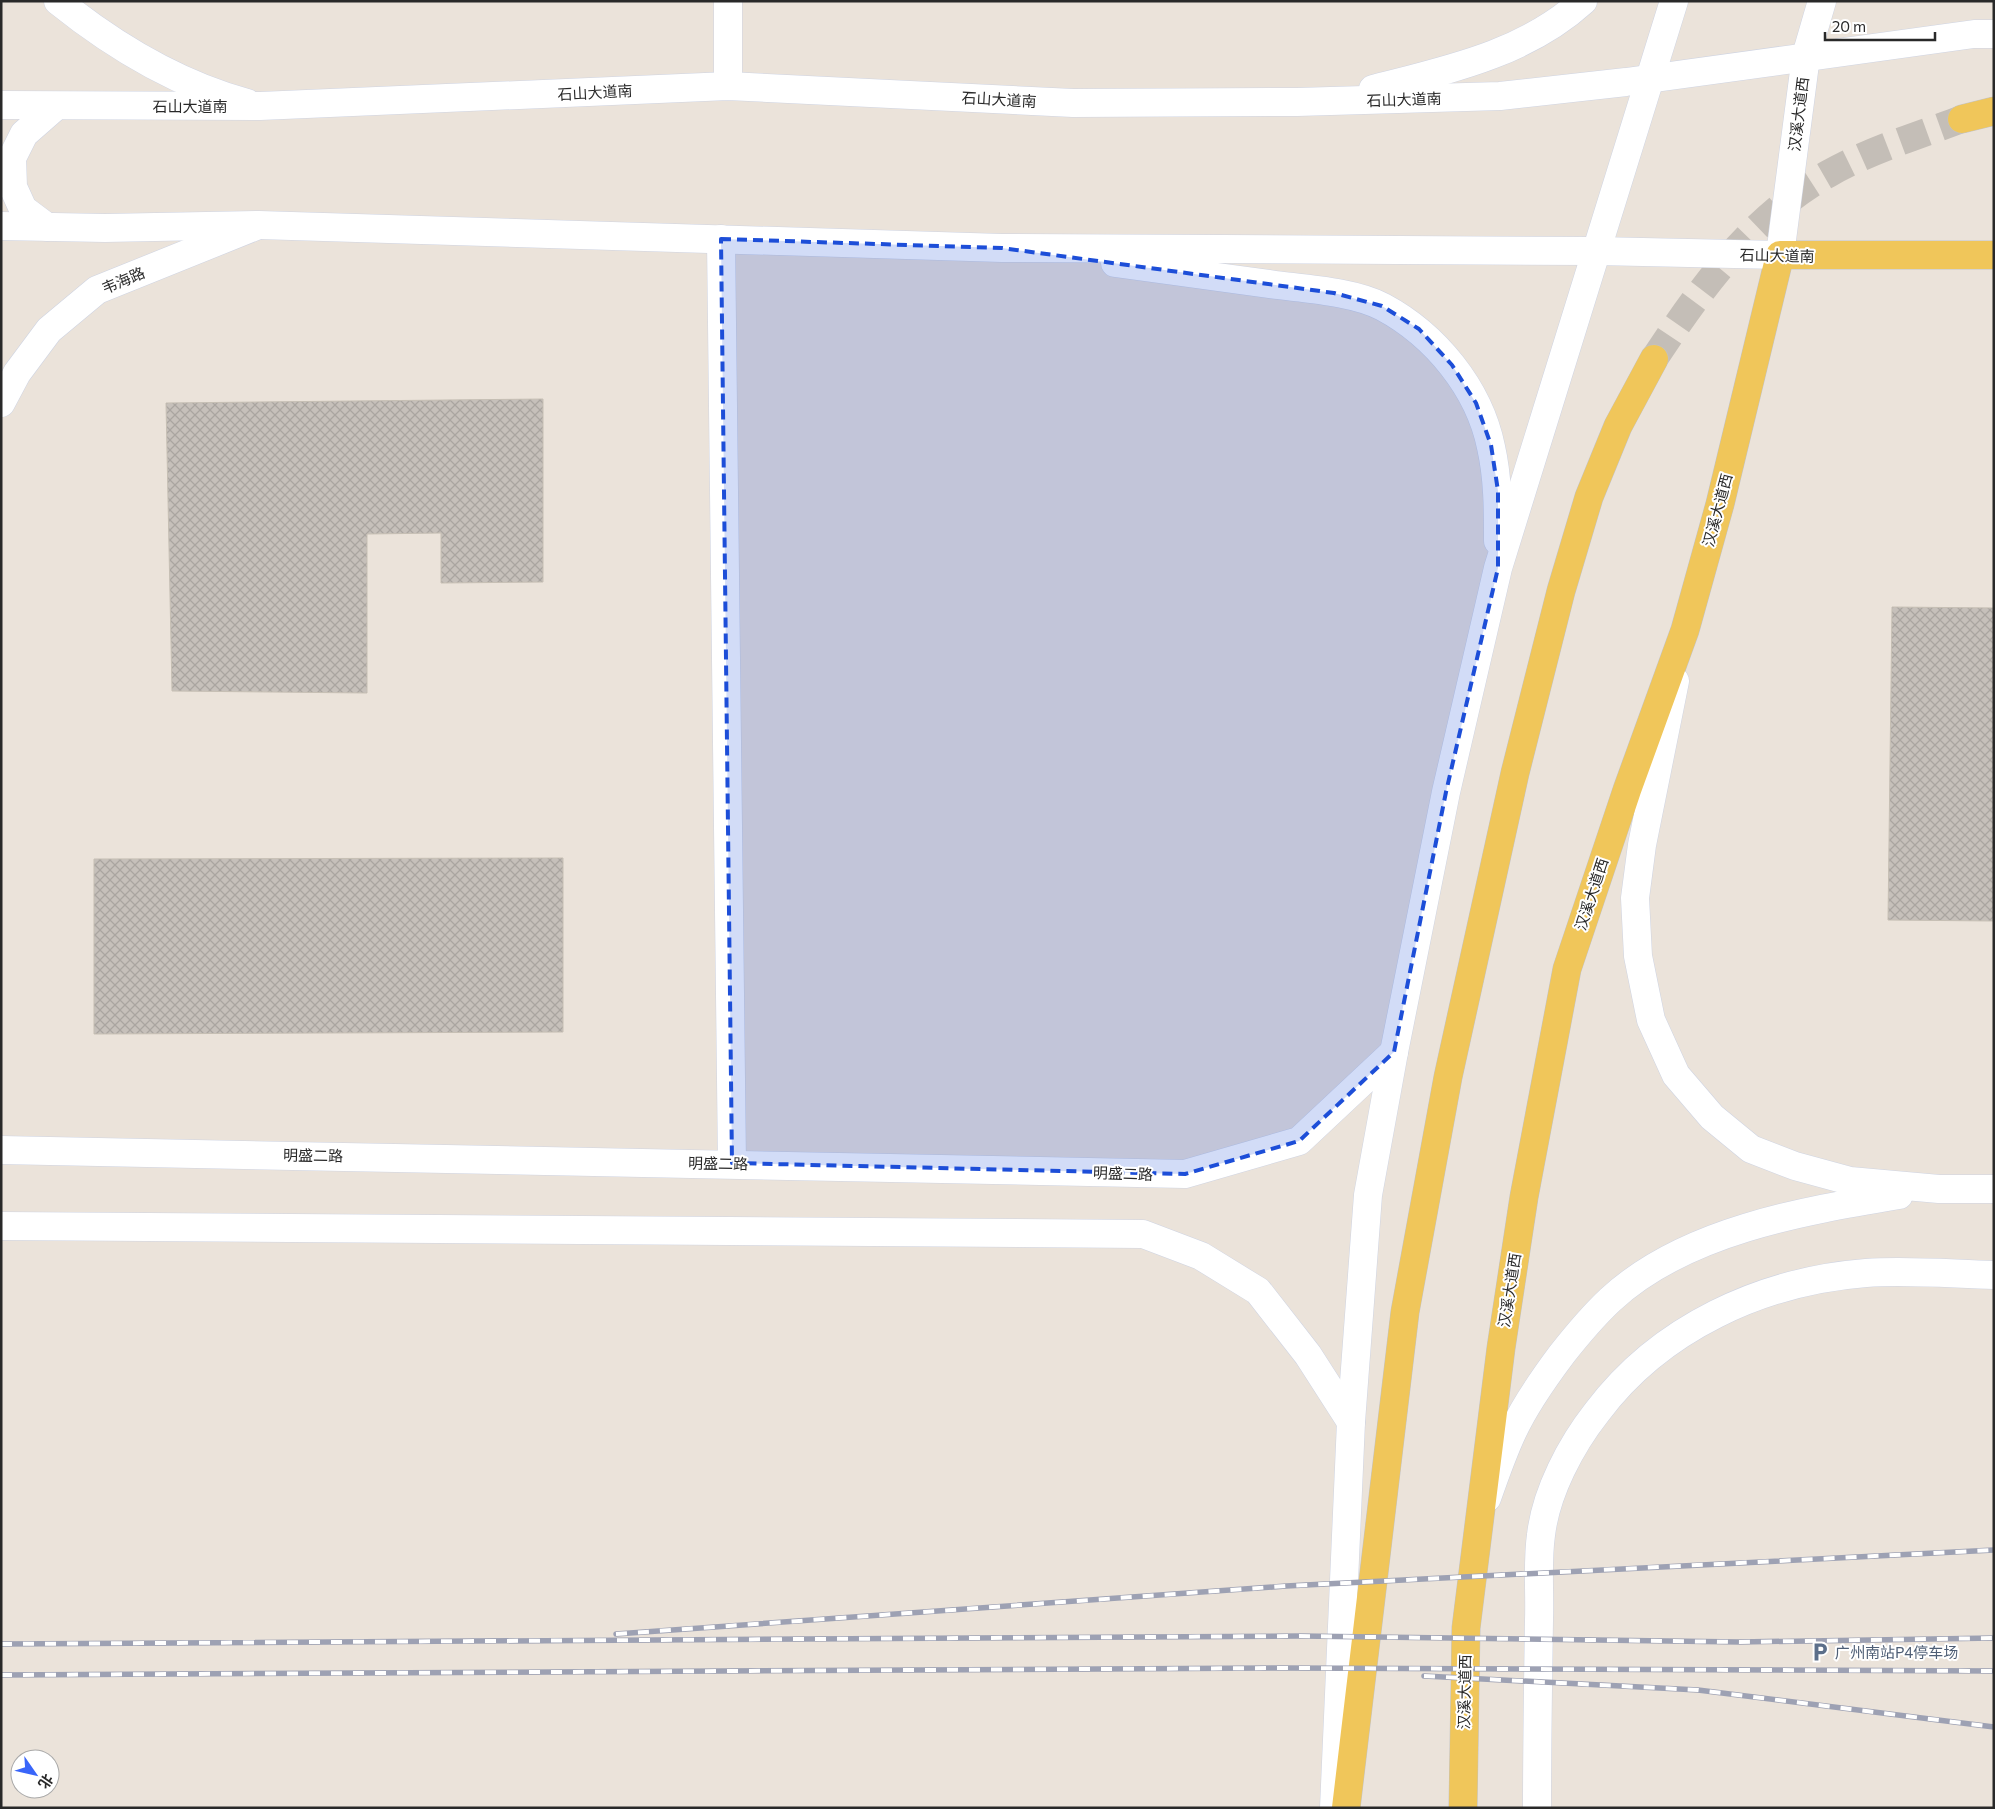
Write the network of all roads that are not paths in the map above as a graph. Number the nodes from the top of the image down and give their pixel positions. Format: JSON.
{"nodes":[{"id":1,"x":58,"y":1,"type":"edge"},
{"id":2,"x":728,"y":1,"type":"edge"},
{"id":3,"x":1583,"y":1,"type":"edge"},
{"id":4,"x":1674,"y":1,"type":"edge"},
{"id":5,"x":1822,"y":1,"type":"edge"},
{"id":6,"x":1994,"y":34,"type":"edge"},
{"id":7,"x":1806,"y":56,"type":"junction"},
{"id":8,"x":1650,"y":78,"type":"junction"},
{"id":9,"x":728,"y":86,"type":"junction"},
{"id":10,"x":1297,"y":102,"type":"junction"},
{"id":11,"x":1,"y":105,"type":"edge"},
{"id":12,"x":56,"y":106,"type":"junction"},
{"id":13,"x":260,"y":106,"type":"junction"},
{"id":14,"x":1994,"y":110,"type":"edge"},
{"id":15,"x":1962,"y":119,"type":"tunnel mouth"},
{"id":16,"x":259,"y":225,"type":"junction"},
{"id":17,"x":1,"y":226,"type":"edge"},
{"id":18,"x":48,"y":227,"type":"junction"},
{"id":19,"x":721,"y":240,"type":"junction"},
{"id":20,"x":1002,"y":248,"type":"junction"},
{"id":21,"x":1597,"y":251,"type":"junction"},
{"id":22,"x":1780,"y":255,"type":"junction"},
{"id":23,"x":1994,"y":255,"type":"edge"},
{"id":24,"x":1654,"y":359,"type":"tunnel mouth"},
{"id":25,"x":1,"y":403,"type":"edge"},
{"id":26,"x":1498,"y":568,"type":"junction"},
{"id":27,"x":1685,"y":630,"type":"junction"},
{"id":28,"x":1394,"y":1052,"type":"junction"},
{"id":29,"x":1,"y":1150,"type":"edge"},
{"id":30,"x":732,"y":1163,"type":"junction"},
{"id":31,"x":1939,"y":1189,"type":"junction"},
{"id":32,"x":1994,"y":1189,"type":"edge"},
{"id":33,"x":1,"y":1226,"type":"edge"},
{"id":34,"x":1994,"y":1274,"type":"edge"},
{"id":35,"x":1352,"y":1422,"type":"junction"},
{"id":36,"x":1481,"y":1510,"type":"junction"},
{"id":37,"x":1334,"y":1808,"type":"edge"},
{"id":38,"x":1346,"y":1808,"type":"edge"},
{"id":39,"x":1463,"y":1808,"type":"edge"},
{"id":40,"x":1537,"y":1808,"type":"edge"}],
"edges":[{"from":1,"to":13,"type":"main road"},
{"from":2,"to":9,"type":"main road"},
{"from":3,"to":10,"type":"main road"},
{"from":4,"to":8,"type":"main road"},
{"from":5,"to":7,"type":"main road","name":"汉溪大道西"},
{"from":6,"to":7,"type":"main road","name":"石山大道南"},
{"from":7,"to":8,"type":"main road","name":"石山大道南"},
{"from":7,"to":22,"type":"main road","name":"汉溪大道西"},
{"from":8,"to":10,"type":"main road","name":"石山大道南"},
{"from":8,"to":21,"type":"main road"},
{"from":9,"to":10,"type":"main road","name":"石山大道南"},
{"from":9,"to":13,"type":"main road","name":"石山大道南"},
{"from":11,"to":12,"type":"main road","name":"石山大道南"},
{"from":12,"to":13,"type":"main road","name":"石山大道南"},
{"from":12,"to":18,"type":"main road"},
{"from":14,"to":15,"type":"main road"},
{"from":16,"to":18,"type":"main road","name":"石山大道南"},
{"from":16,"to":19,"type":"main road","name":"石山大道南"},
{"from":16,"to":25,"type":"main road","name":"韦海路"},
{"from":17,"to":18,"type":"main road","name":"石山大道南"},
{"from":19,"to":20,"type":"main road","name":"石山大道南"},
{"from":19,"to":30,"type":"main road"},
{"from":20,"to":21,"type":"main road","name":"石山大道南"},
{"from":20,"to":26,"type":"main road"},
{"from":21,"to":22,"type":"main road","name":"石山大道南"},
{"from":21,"to":26,"type":"main road"},
{"from":22,"to":23,"type":"main road","name":"石山大道南"},
{"from":22,"to":27,"type":"main road","name":"汉溪大道西"},
{"from":24,"to":38,"type":"main road"},
{"from":26,"to":28,"type":"main road"},
{"from":27,"to":31,"type":"main road"},
{"from":27,"to":36,"type":"main road","name":"汉溪大道西"},
{"from":28,"to":30,"type":"main road","name":"明盛二路"},
{"from":28,"to":35,"type":"main road"},
{"from":29,"to":30,"type":"main road","name":"明盛二路"},
{"from":31,"to":32,"type":"main road"},
{"from":31,"to":36,"type":"main road"},
{"from":33,"to":35,"type":"main road"},
{"from":34,"to":40,"type":"main road"},
{"from":35,"to":37,"type":"main road"},
{"from":36,"to":39,"type":"main road","name":"汉溪大道西"}]}
